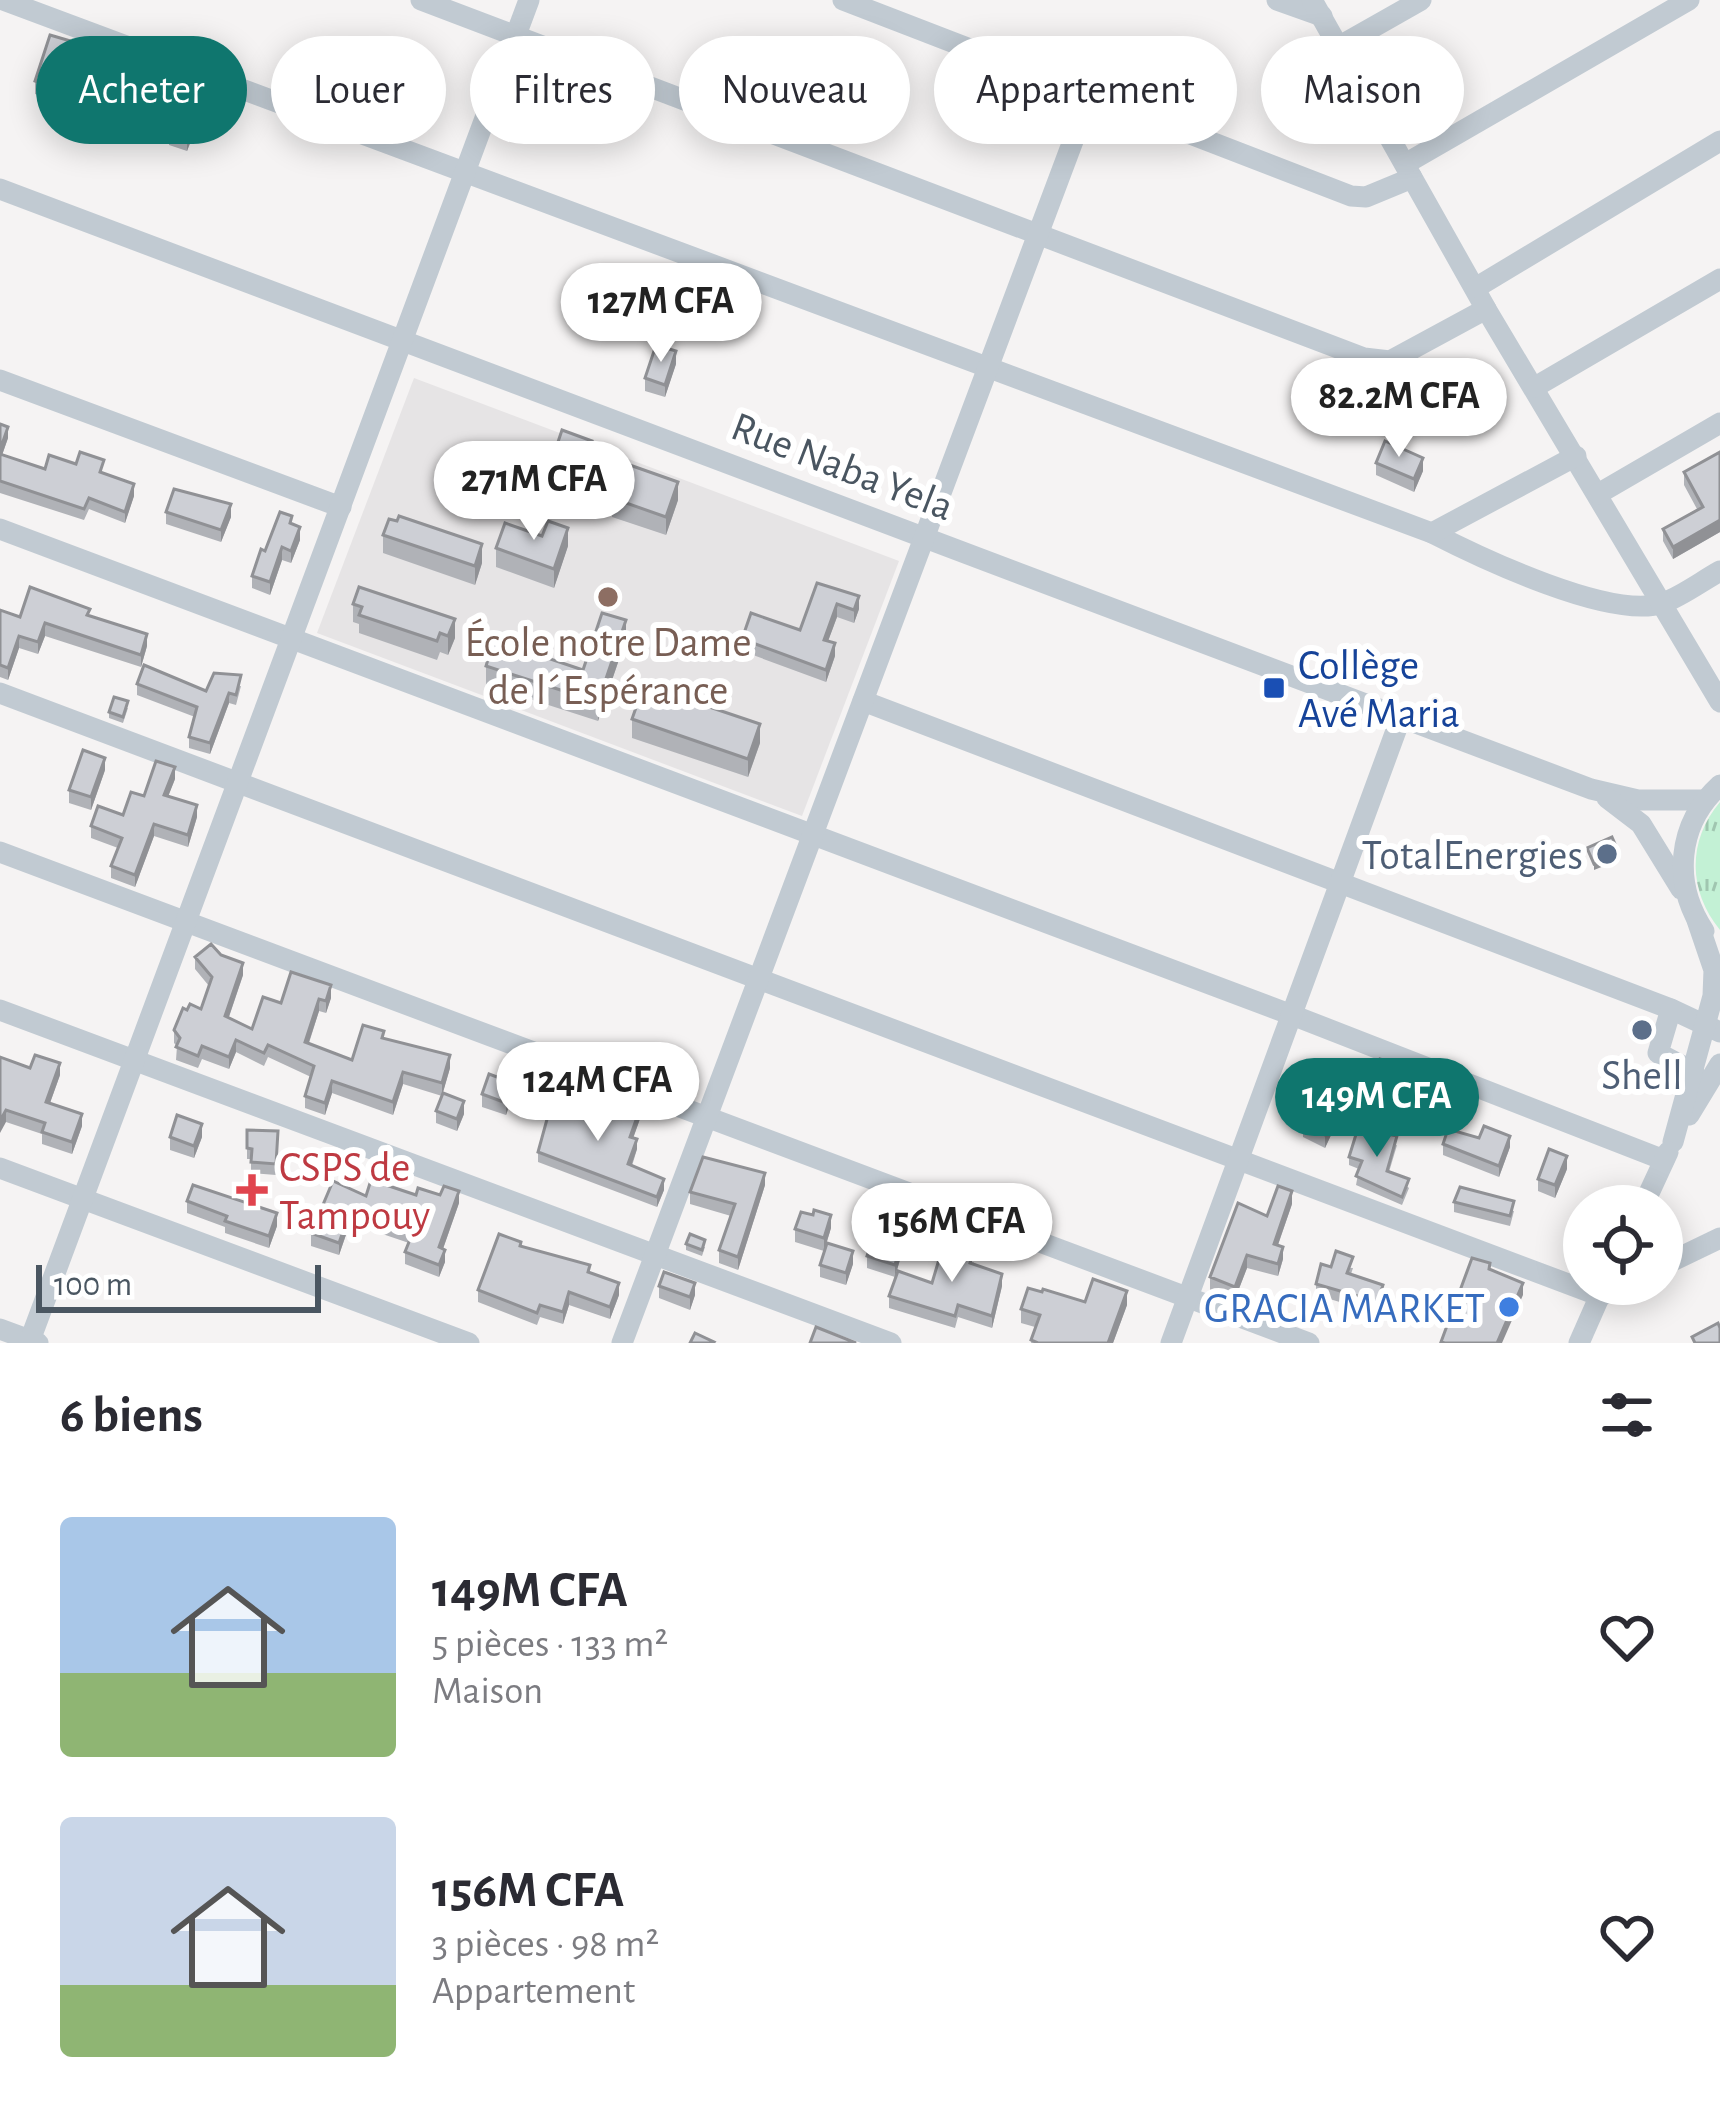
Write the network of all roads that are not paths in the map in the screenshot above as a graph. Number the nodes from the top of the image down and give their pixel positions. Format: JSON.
{"nodes":[{"id":1,"x":2,"y":0,"type":"edge"},
{"id":2,"x":421,"y":0,"type":"edge"},
{"id":3,"x":529,"y":0,"type":"edge"},
{"id":4,"x":843,"y":0,"type":"edge"},
{"id":5,"x":1277,"y":0,"type":"edge"},
{"id":6,"x":1420,"y":0,"type":"edge"},
{"id":7,"x":1690,"y":0,"type":"edge"},
{"id":8,"x":1317,"y":8,"type":"edge"},
{"id":9,"x":516,"y":36,"type":"joint"},
{"id":10,"x":938,"y":36,"type":"edge"},
{"id":11,"x":1334,"y":36,"type":"edge"},
{"id":12,"x":1357,"y":36,"type":"edge"},
{"id":13,"x":655,"y":88,"type":"edge"},
{"id":14,"x":1720,"y":141,"type":"edge"},
{"id":15,"x":475,"y":144,"type":"edge"},
{"id":16,"x":1072,"y":144,"type":"edge"},
{"id":17,"x":1218,"y":144,"type":"edge"},
{"id":18,"x":1393,"y":144,"type":"edge"},
{"id":19,"x":1408,"y":171,"type":"junction"},
{"id":20,"x":464,"y":173,"type":"junction"},
{"id":21,"x":0,"y":189,"type":"edge"},
{"id":22,"x":1039,"y":232,"type":"junction"},
{"id":23,"x":1720,"y":279,"type":"edge"},
{"id":24,"x":1477,"y":287,"type":"junction"},
{"id":25,"x":1486,"y":309,"type":"junction"},
{"id":26,"x":402,"y":341,"type":"junction"},
{"id":27,"x":988,"y":369,"type":"junction"},
{"id":28,"x":0,"y":380,"type":"edge"},
{"id":29,"x":1535,"y":387,"type":"junction"},
{"id":30,"x":1720,"y":423,"type":"edge"},
{"id":31,"x":1576,"y":456,"type":"junction"},
{"id":32,"x":1598,"y":494,"type":"junction"},
{"id":33,"x":341,"y":507,"type":"junction"},
{"id":34,"x":0,"y":529,"type":"edge"},
{"id":35,"x":1432,"y":533,"type":"junction"},
{"id":36,"x":924,"y":537,"type":"junction"},
{"id":37,"x":1720,"y":571,"type":"edge"},
{"id":38,"x":1662,"y":604,"type":"junction"},
{"id":39,"x":292,"y":639,"type":"junction"},
{"id":40,"x":0,"y":693,"type":"edge"},
{"id":41,"x":863,"y":701,"type":"junction"},
{"id":42,"x":1720,"y":702,"type":"edge"},
{"id":43,"x":1401,"y":717,"type":"junction"},
{"id":44,"x":238,"y":783,"type":"junction"},
{"id":45,"x":1592,"y":789,"type":"junction"},
{"id":46,"x":1713,"y":792,"type":"edge"},
{"id":47,"x":812,"y":835,"type":"junction"},
{"id":48,"x":0,"y":852,"type":"edge"},
{"id":49,"x":1341,"y":881,"type":"junction"},
{"id":50,"x":1693,"y":912,"type":"junction"},
{"id":51,"x":187,"y":919,"type":"junction"},
{"id":52,"x":1720,"y":947,"type":"edge"},
{"id":53,"x":758,"y":979,"type":"junction"},
{"id":54,"x":1671,"y":1009,"type":"junction"},
{"id":55,"x":0,"y":1010,"type":"edge"},
{"id":56,"x":1292,"y":1016,"type":"junction"},
{"id":57,"x":1714,"y":1028,"type":"edge"},
{"id":58,"x":133,"y":1061,"type":"junction"},
{"id":59,"x":1720,"y":1064,"type":"edge"},
{"id":60,"x":1694,"y":1072,"type":"junction"},
{"id":61,"x":708,"y":1117,"type":"junction"},
{"id":62,"x":1669,"y":1151,"type":"junction"},
{"id":63,"x":1239,"y":1159,"type":"junction"},
{"id":64,"x":0,"y":1168,"type":"edge"},
{"id":65,"x":1652,"y":1185,"type":"edge"},
{"id":66,"x":83,"y":1198,"type":"junction"},
{"id":67,"x":1720,"y":1238,"type":"edge"},
{"id":68,"x":656,"y":1254,"type":"junction"},
{"id":69,"x":1683,"y":1255,"type":"edge"},
{"id":70,"x":1563,"y":1276,"type":"edge"},
{"id":71,"x":1187,"y":1297,"type":"junction"},
{"id":72,"x":1595,"y":1305,"type":"edge"},
{"id":73,"x":0,"y":1329,"type":"edge"},
{"id":74,"x":32,"y":1342,"type":"edge"},
{"id":75,"x":469,"y":1343,"type":"edge"},
{"id":76,"x":622,"y":1343,"type":"edge"},
{"id":77,"x":892,"y":1343,"type":"edge"},
{"id":78,"x":1171,"y":1343,"type":"edge"},
{"id":79,"x":1309,"y":1343,"type":"edge"},
{"id":80,"x":1579,"y":1343,"type":"edge"}],
"edges":[{"from":1,"to":20,"type":"street"},
{"from":2,"to":9,"type":"street"},
{"from":3,"to":9,"type":"street"},
{"from":4,"to":10,"type":"street"},
{"from":5,"to":8,"type":"street"},
{"from":6,"to":12,"type":"street"},
{"from":7,"to":19,"type":"street"},
{"from":8,"to":11,"type":"street"},
{"from":13,"to":22,"type":"street"},
{"from":14,"to":24,"type":"street"},
{"from":15,"to":20,"type":"street"},
{"from":16,"to":22,"type":"street"},
{"from":17,"to":19,"type":"street"},
{"from":18,"to":19,"type":"street"},
{"from":19,"to":24,"type":"street"},
{"from":20,"to":26,"type":"street"},
{"from":20,"to":27,"type":"street"},
{"from":21,"to":26,"type":"street","name":"Rue Naba Yela"},
{"from":22,"to":25,"type":"street"},
{"from":22,"to":27,"type":"street"},
{"from":23,"to":29,"type":"street"},
{"from":24,"to":25,"type":"street"},
{"from":25,"to":29,"type":"street"},
{"from":26,"to":33,"type":"street"},
{"from":26,"to":36,"type":"street","name":"Rue Naba Yela"},
{"from":27,"to":35,"type":"street"},
{"from":27,"to":36,"type":"street"},
{"from":28,"to":33,"type":"street"},
{"from":29,"to":31,"type":"street"},
{"from":30,"to":32,"type":"street"},
{"from":31,"to":32,"type":"street"},
{"from":31,"to":35,"type":"street"},
{"from":32,"to":38,"type":"street"},
{"from":33,"to":39,"type":"street"},
{"from":34,"to":39,"type":"street"},
{"from":35,"to":38,"type":"street"},
{"from":36,"to":41,"type":"street"},
{"from":36,"to":43,"type":"street","name":"Rue Naba Yela"},
{"from":37,"to":38,"type":"street"},
{"from":38,"to":42,"type":"street"},
{"from":39,"to":44,"type":"street"},
{"from":39,"to":47,"type":"street"},
{"from":40,"to":44,"type":"street"},
{"from":41,"to":47,"type":"street"},
{"from":41,"to":49,"type":"street"},
{"from":43,"to":45,"type":"street","name":"Rue Naba Yela"},
{"from":43,"to":49,"type":"street"},
{"from":44,"to":51,"type":"street"},
{"from":44,"to":53,"type":"street"},
{"from":45,"to":46,"type":"street"},
{"from":45,"to":50,"type":"street"},
{"from":46,"to":50,"type":"street"},
{"from":47,"to":53,"type":"street"},
{"from":47,"to":56,"type":"street"},
{"from":48,"to":51,"type":"street"},
{"from":49,"to":54,"type":"street"},
{"from":49,"to":56,"type":"street"},
{"from":50,"to":52,"type":"street"},
{"from":50,"to":57,"type":"street"},
{"from":51,"to":58,"type":"street"},
{"from":51,"to":61,"type":"street"},
{"from":53,"to":61,"type":"street"},
{"from":53,"to":63,"type":"street"},
{"from":54,"to":57,"type":"street"},
{"from":54,"to":60,"type":"street"},
{"from":55,"to":58,"type":"street"},
{"from":56,"to":62,"type":"street"},
{"from":56,"to":63,"type":"street"},
{"from":57,"to":60,"type":"street"},
{"from":58,"to":66,"type":"street"},
{"from":58,"to":68,"type":"street"},
{"from":59,"to":62,"type":"street"},
{"from":60,"to":62,"type":"street"},
{"from":61,"to":68,"type":"street"},
{"from":61,"to":71,"type":"street"},
{"from":62,"to":65,"type":"street"},
{"from":63,"to":70,"type":"street"},
{"from":63,"to":71,"type":"street"},
{"from":64,"to":66,"type":"street"},
{"from":66,"to":74,"type":"street"},
{"from":66,"to":75,"type":"street"},
{"from":67,"to":69,"type":"street"},
{"from":68,"to":76,"type":"street"},
{"from":68,"to":77,"type":"street"},
{"from":71,"to":78,"type":"street"},
{"from":71,"to":79,"type":"street"},
{"from":72,"to":80,"type":"street"},
{"from":73,"to":74,"type":"street"}]}
